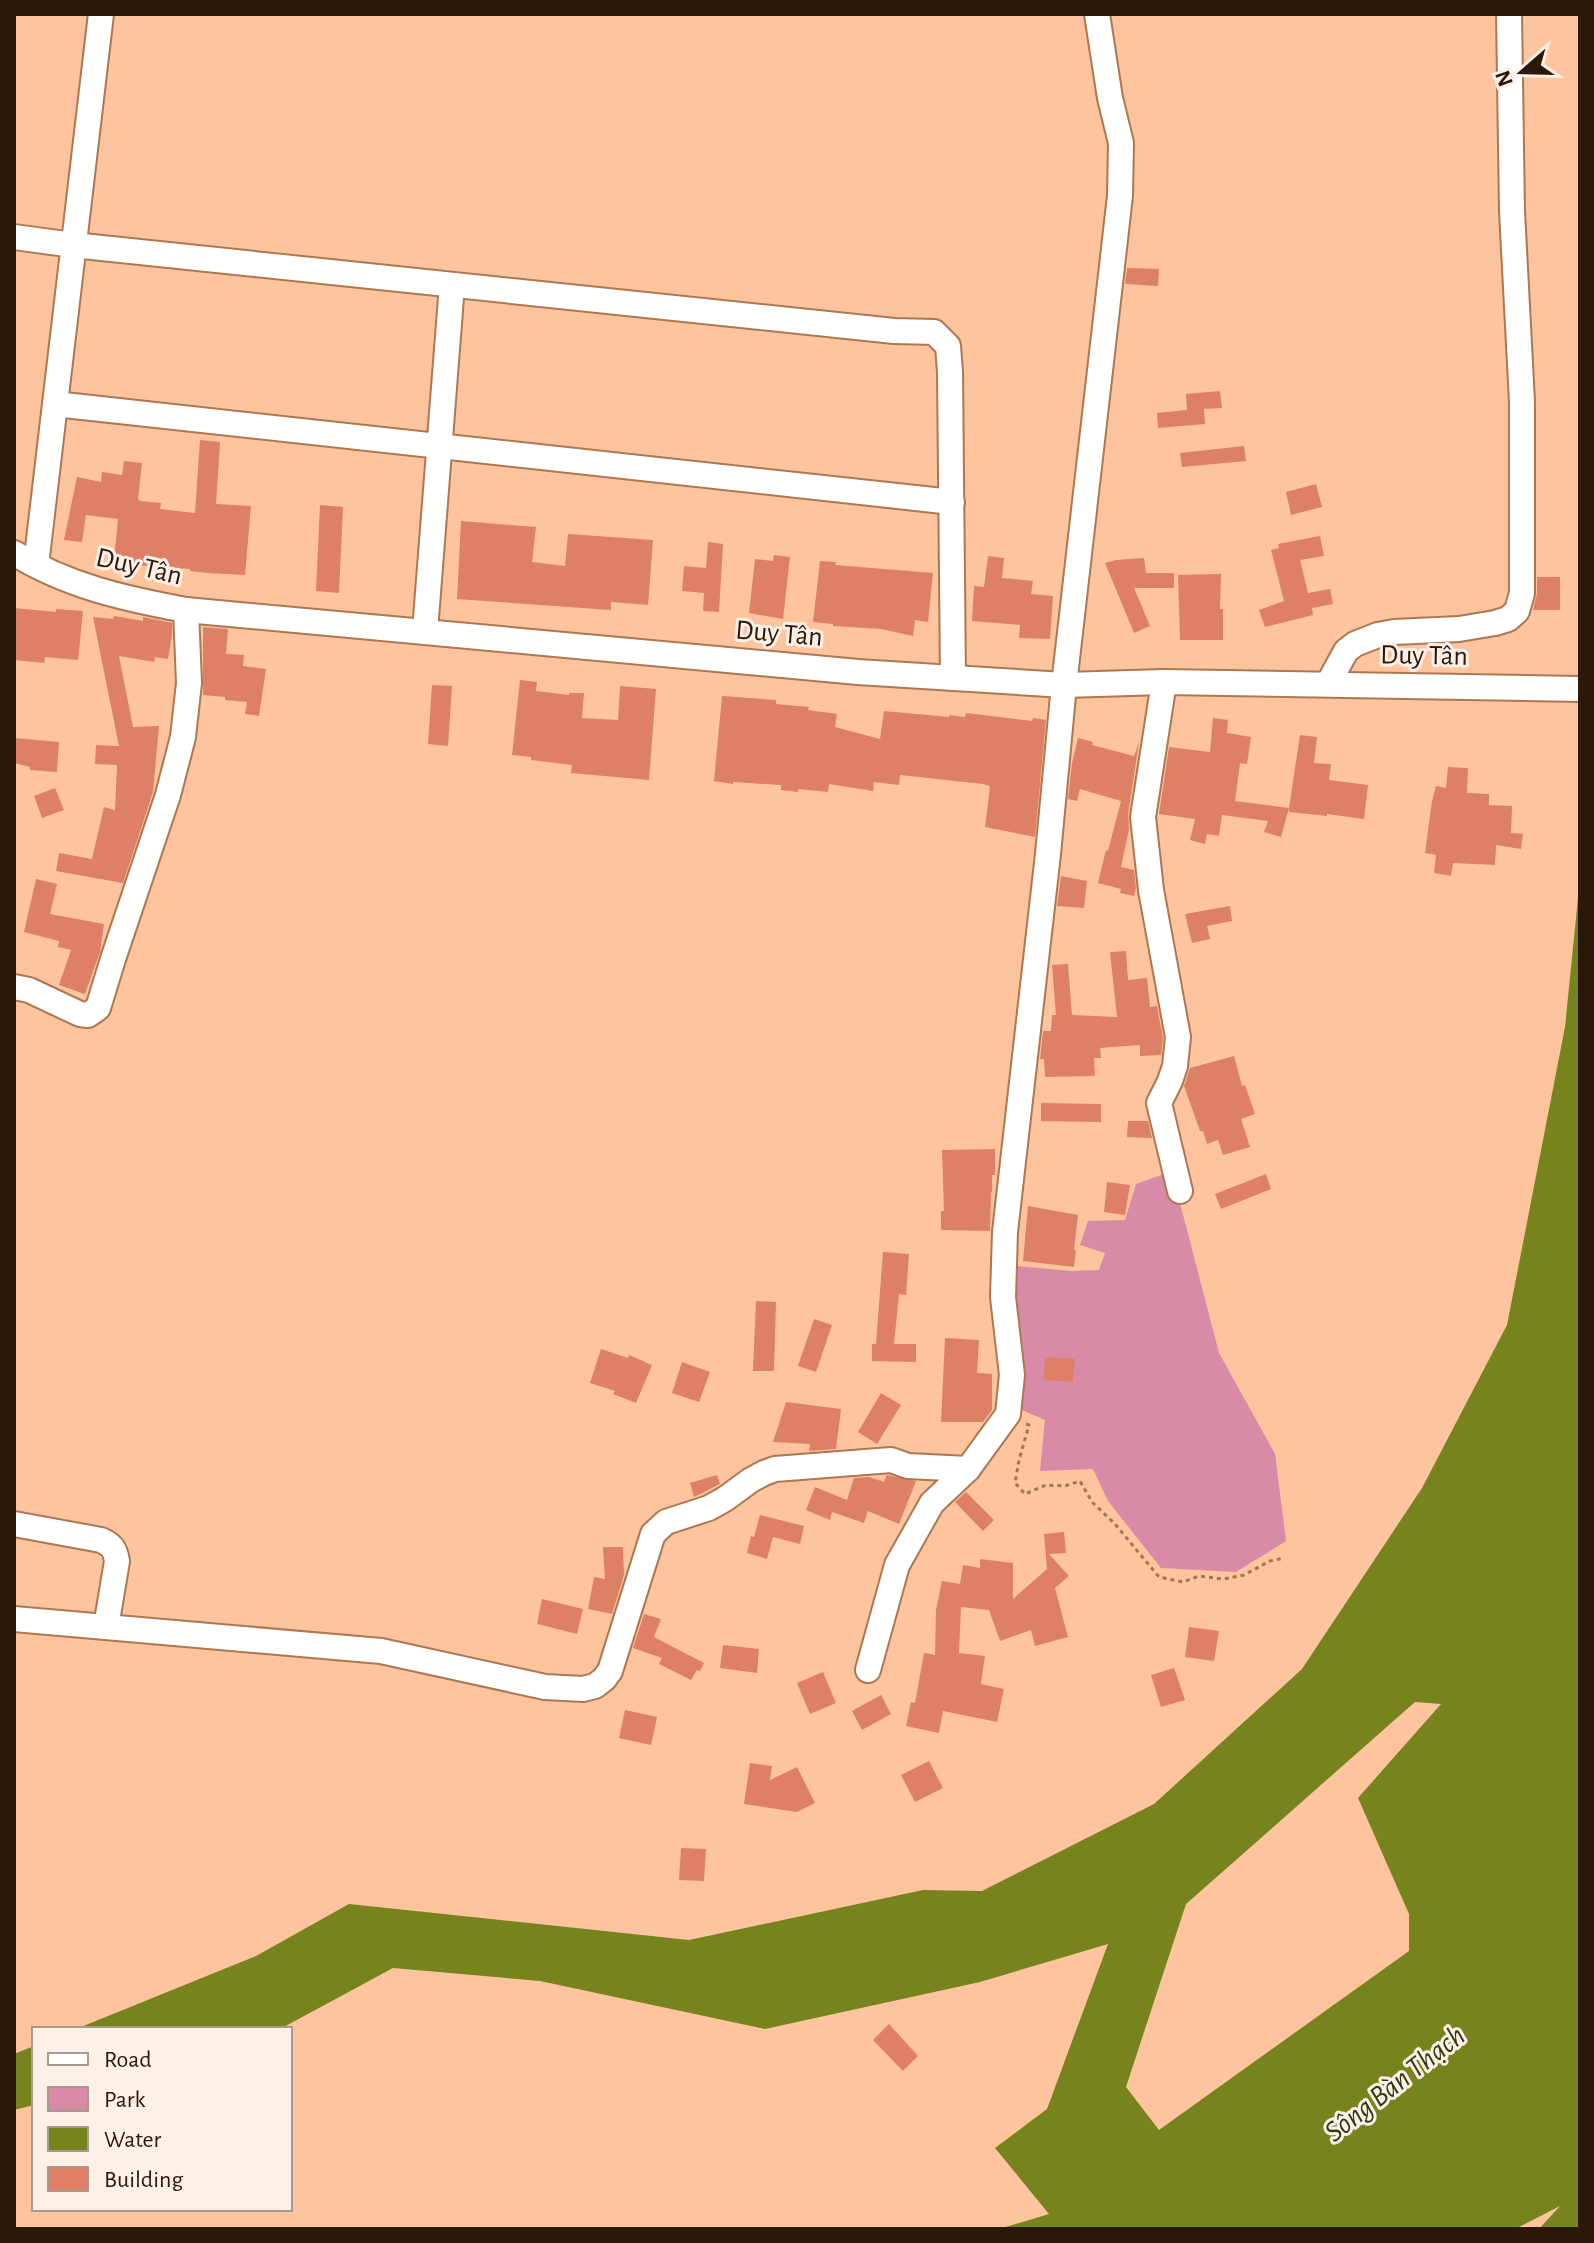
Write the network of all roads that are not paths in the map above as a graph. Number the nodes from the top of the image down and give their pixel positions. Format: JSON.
{"nodes":[{"id":1,"x":101,"y":14,"type":"edge"},
{"id":2,"x":1097,"y":14,"type":"edge"},
{"id":3,"x":1509,"y":14,"type":"edge"},
{"id":4,"x":14,"y":237,"type":"edge"},
{"id":5,"x":73,"y":245,"type":"junction"},
{"id":6,"x":452,"y":285,"type":"junction"},
{"id":7,"x":55,"y":404,"type":"junction"},
{"id":8,"x":439,"y":447,"type":"junction"},
{"id":9,"x":952,"y":502,"type":"junction"},
{"id":10,"x":14,"y":553,"type":"edge"},
{"id":11,"x":36,"y":565,"type":"junction"},
{"id":12,"x":186,"y":610,"type":"junction"},
{"id":13,"x":425,"y":631,"type":"junction"},
{"id":14,"x":953,"y":678,"type":"junction"},
{"id":15,"x":1164,"y":682,"type":"junction"},
{"id":16,"x":1328,"y":684,"type":"junction"},
{"id":17,"x":1064,"y":685,"type":"junction"},
{"id":18,"x":1580,"y":689,"type":"edge"},
{"id":19,"x":14,"y":987,"type":"edge"},
{"id":20,"x":1180,"y":1191,"type":"dead end"},
{"id":21,"x":968,"y":1469,"type":"junction"},
{"id":22,"x":14,"y":1524,"type":"edge"},
{"id":23,"x":14,"y":1619,"type":"edge"},
{"id":24,"x":106,"y":1627,"type":"junction"},
{"id":25,"x":868,"y":1670,"type":"dead end"}],
"edges":[{"from":1,"to":5,"type":"street"},
{"from":2,"to":17,"type":"street"},
{"from":3,"to":16,"type":"street"},
{"from":4,"to":5,"type":"street"},
{"from":5,"to":6,"type":"street"},
{"from":5,"to":7,"type":"street"},
{"from":6,"to":8,"type":"street"},
{"from":6,"to":9,"type":"street"},
{"from":7,"to":8,"type":"street"},
{"from":7,"to":11,"type":"street"},
{"from":8,"to":9,"type":"street"},
{"from":8,"to":13,"type":"street"},
{"from":9,"to":14,"type":"street"},
{"from":10,"to":11,"type":"street","name":"Duy Tân"},
{"from":11,"to":12,"type":"street","name":"Duy Tân"},
{"from":12,"to":13,"type":"street","name":"Duy Tân"},
{"from":12,"to":19,"type":"street"},
{"from":13,"to":14,"type":"street","name":"Duy Tân"},
{"from":14,"to":17,"type":"street","name":"Duy Tân"},
{"from":15,"to":16,"type":"street","name":"Duy Tân"},
{"from":15,"to":17,"type":"street","name":"Duy Tân"},
{"from":15,"to":20,"type":"street"},
{"from":16,"to":18,"type":"street","name":"Duy Tân"},
{"from":17,"to":21,"type":"street"},
{"from":21,"to":24,"type":"street"},
{"from":21,"to":25,"type":"street"},
{"from":22,"to":24,"type":"street"},
{"from":23,"to":24,"type":"street"}]}
